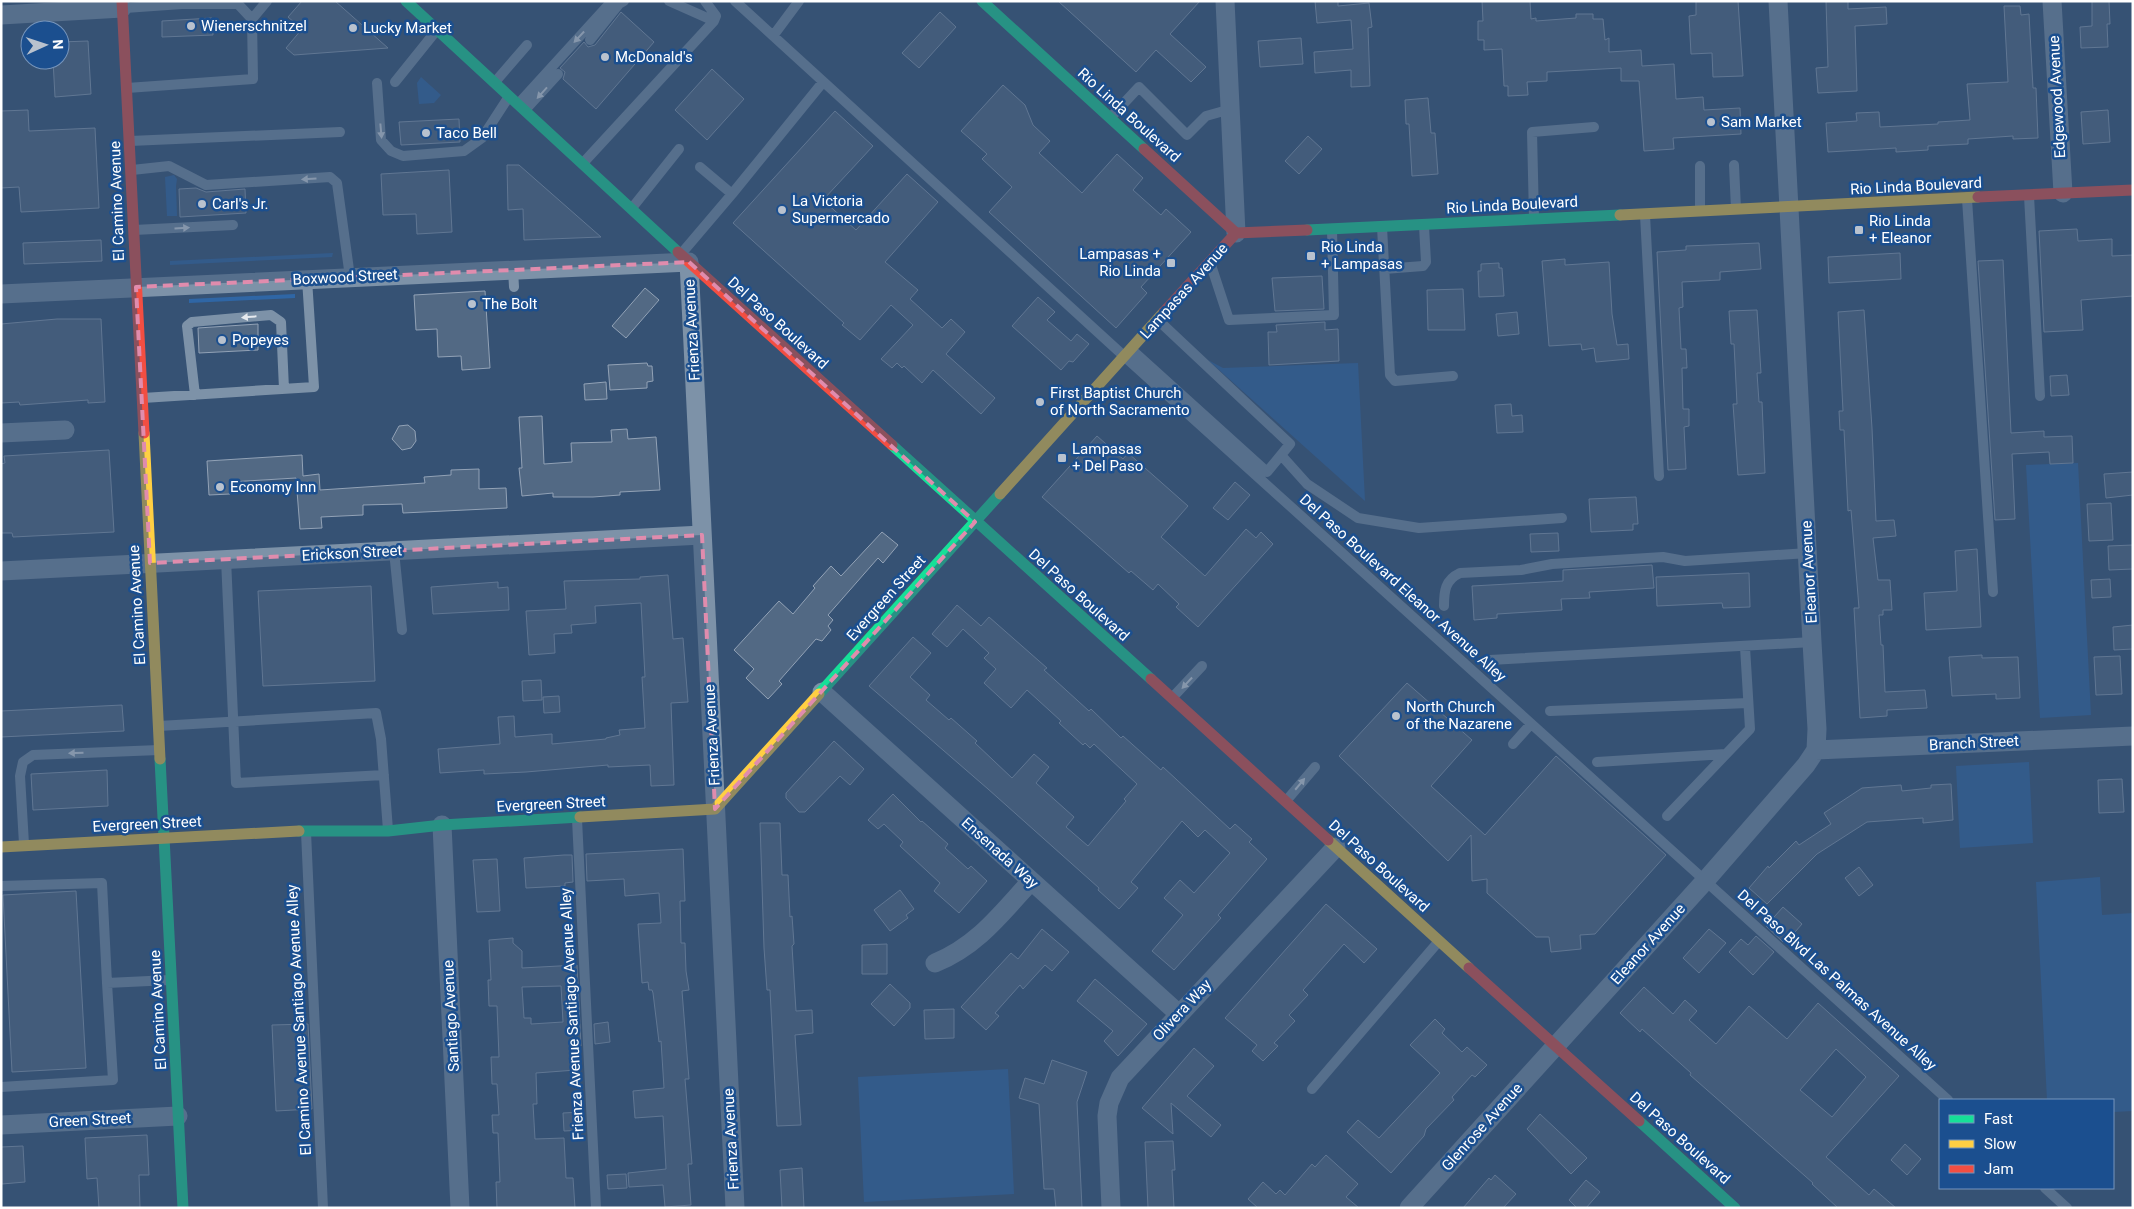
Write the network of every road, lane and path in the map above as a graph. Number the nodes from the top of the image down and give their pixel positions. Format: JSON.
{"nodes":[{"id":1,"x":267,"y":1,"type":"edge"},
{"id":2,"x":406,"y":1,"type":"edge"},
{"id":3,"x":612,"y":1,"type":"edge"},
{"id":4,"x":624,"y":1,"type":"edge"},
{"id":5,"x":668,"y":1,"type":"edge"},
{"id":6,"x":704,"y":1,"type":"edge"},
{"id":7,"x":735,"y":1,"type":"edge"},
{"id":8,"x":799,"y":1,"type":"edge"},
{"id":9,"x":982,"y":1,"type":"edge"},
{"id":10,"x":1225,"y":1,"type":"edge"},
{"id":11,"x":1778,"y":1,"type":"edge"},
{"id":12,"x":2052,"y":1,"type":"edge"},
{"id":13,"x":122,"y":5,"type":"edge"},
{"id":14,"x":1,"y":15,"type":"edge"},
{"id":15,"x":252,"y":19,"type":"junction"},
{"id":16,"x":714,"y":21,"type":"junction"},
{"id":17,"x":437,"y":30,"type":"junction"},
{"id":18,"x":773,"y":36,"type":"junction"},
{"id":19,"x":590,"y":40,"type":"dead end"},
{"id":20,"x":527,"y":45,"type":"dead end"},
{"id":21,"x":558,"y":74,"type":"dead end"},
{"id":22,"x":395,"y":82,"type":"dead end"},
{"id":23,"x":823,"y":82,"type":"junction"},
{"id":24,"x":377,"y":83,"type":"dead end"},
{"id":25,"x":495,"y":83,"type":"junction"},
{"id":26,"x":126,"y":88,"type":"junction"},
{"id":27,"x":517,"y":104,"type":"junction"},
{"id":28,"x":1230,"y":109,"type":"junction"},
{"id":29,"x":1110,"y":118,"type":"junction"},
{"id":30,"x":1594,"y":127,"type":"dead end"},
{"id":31,"x":340,"y":132,"type":"dead end"},
{"id":32,"x":129,"y":142,"type":"junction"},
{"id":33,"x":679,"y":149,"type":"dead end"},
{"id":34,"x":582,"y":164,"type":"junction"},
{"id":35,"x":1734,"y":165,"type":"dead end"},
{"id":36,"x":1700,"y":166,"type":"dead end"},
{"id":37,"x":700,"y":167,"type":"dead end"},
{"id":38,"x":131,"y":170,"type":"junction"},
{"id":39,"x":2133,"y":190,"type":"edge"},
{"id":40,"x":2063,"y":193,"type":"junction"},
{"id":41,"x":732,"y":194,"type":"junction"},
{"id":42,"x":2029,"y":195,"type":"junction"},
{"id":43,"x":1967,"y":198,"type":"junction"},
{"id":44,"x":1789,"y":208,"type":"junction"},
{"id":45,"x":631,"y":209,"type":"junction"},
{"id":46,"x":1736,"y":210,"type":"junction"},
{"id":47,"x":1700,"y":212,"type":"junction"},
{"id":48,"x":1645,"y":214,"type":"junction"},
{"id":49,"x":1534,"y":219,"type":"junction"},
{"id":50,"x":1424,"y":224,"type":"junction"},
{"id":51,"x":233,"y":225,"type":"dead end"},
{"id":52,"x":1382,"y":226,"type":"junction"},
{"id":53,"x":1332,"y":229,"type":"junction"},
{"id":54,"x":133,"y":230,"type":"junction"},
{"id":55,"x":1236,"y":233,"type":"junction"},
{"id":56,"x":685,"y":258,"type":"junction"},
{"id":57,"x":1210,"y":262,"type":"junction"},
{"id":58,"x":1384,"y":269,"type":"junction"},
{"id":59,"x":350,"y":277,"type":"junction"},
{"id":60,"x":307,"y":279,"type":"junction"},
{"id":61,"x":136,"y":286,"type":"junction"},
{"id":62,"x":1,"y":294,"type":"edge"},
{"id":63,"x":1158,"y":320,"type":"junction"},
{"id":64,"x":1128,"y":353,"type":"junction"},
{"id":65,"x":1453,"y":376,"type":"dead end"},
{"id":66,"x":284,"y":389,"type":"junction"},
{"id":67,"x":196,"y":395,"type":"junction"},
{"id":68,"x":2040,"y":396,"type":"dead end"},
{"id":69,"x":141,"y":399,"type":"junction"},
{"id":70,"x":65,"y":430,"type":"dead end"},
{"id":71,"x":1,"y":433,"type":"edge"},
{"id":72,"x":1281,"y":455,"type":"junction"},
{"id":73,"x":1658,"y":476,"type":"dead end"},
{"id":74,"x":1562,"y":518,"type":"dead end"},
{"id":75,"x":975,"y":522,"type":"junction"},
{"id":76,"x":702,"y":535,"type":"junction"},
{"id":77,"x":394,"y":551,"type":"junction"},
{"id":78,"x":1808,"y":553,"type":"junction"},
{"id":79,"x":226,"y":560,"type":"junction"},
{"id":80,"x":150,"y":563,"type":"junction"},
{"id":81,"x":1,"y":571,"type":"edge"},
{"id":82,"x":1993,"y":592,"type":"dead end"},
{"id":83,"x":1444,"y":606,"type":"dead end"},
{"id":84,"x":402,"y":630,"type":"dead end"},
{"id":85,"x":1812,"y":642,"type":"junction"},
{"id":86,"x":1745,"y":647,"type":"junction"},
{"id":87,"x":1490,"y":660,"type":"dead end"},
{"id":88,"x":1202,"y":666,"type":"dead end"},
{"id":89,"x":822,"y":692,"type":"junction"},
{"id":90,"x":1172,"y":699,"type":"junction"},
{"id":91,"x":1748,"y":703,"type":"junction"},
{"id":92,"x":1550,"y":711,"type":"dead end"},
{"id":93,"x":233,"y":721,"type":"junction"},
{"id":94,"x":1531,"y":724,"type":"junction"},
{"id":95,"x":158,"y":726,"type":"junction"},
{"id":96,"x":2133,"y":736,"type":"edge"},
{"id":97,"x":1513,"y":744,"type":"dead end"},
{"id":98,"x":160,"y":750,"type":"junction"},
{"id":99,"x":1816,"y":750,"type":"junction"},
{"id":100,"x":1726,"y":754,"type":"junction"},
{"id":101,"x":1597,"y":762,"type":"dead end"},
{"id":102,"x":1315,"y":767,"type":"dead end"},
{"id":103,"x":384,"y":774,"type":"junction"},
{"id":104,"x":1285,"y":802,"type":"junction"},
{"id":105,"x":715,"y":808,"type":"junction"},
{"id":106,"x":1667,"y":816,"type":"dead end"},
{"id":107,"x":577,"y":818,"type":"junction"},
{"id":108,"x":442,"y":824,"type":"junction"},
{"id":109,"x":306,"y":831,"type":"junction"},
{"id":110,"x":388,"y":832,"type":"junction"},
{"id":111,"x":164,"y":839,"type":"junction"},
{"id":112,"x":24,"y":846,"type":"junction"},
{"id":113,"x":1,"y":847,"type":"edge"},
{"id":114,"x":1336,"y":847,"type":"junction"},
{"id":115,"x":1031,"y":881,"type":"junction"},
{"id":116,"x":1705,"y":881,"type":"junction"},
{"id":117,"x":1,"y":886,"type":"edge"},
{"id":118,"x":1439,"y":940,"type":"junction"},
{"id":119,"x":935,"y":963,"type":"dead end"},
{"id":120,"x":171,"y":980,"type":"junction"},
{"id":121,"x":108,"y":983,"type":"junction"},
{"id":122,"x":1179,"y":1014,"type":"junction"},
{"id":123,"x":1556,"y":1046,"type":"junction"},
{"id":124,"x":1,"y":1087,"type":"edge"},
{"id":125,"x":1312,"y":1089,"type":"dead end"},
{"id":126,"x":1947,"y":1099,"type":"edge"},
{"id":127,"x":178,"y":1116,"type":"junction"},
{"id":128,"x":1,"y":1125,"type":"edge"},
{"id":129,"x":2046,"y":1189,"type":"edge"},
{"id":130,"x":183,"y":1208,"type":"edge"},
{"id":131,"x":323,"y":1208,"type":"edge"},
{"id":132,"x":460,"y":1208,"type":"edge"},
{"id":133,"x":596,"y":1208,"type":"edge"},
{"id":134,"x":735,"y":1208,"type":"edge"},
{"id":135,"x":1111,"y":1208,"type":"edge"},
{"id":136,"x":1409,"y":1208,"type":"edge"},
{"id":137,"x":1735,"y":1208,"type":"edge"},
{"id":138,"x":2067,"y":1208,"type":"edge"}],
"edges":[{"from":1,"to":15,"type":"lane"},
{"from":2,"to":17,"type":"main road","name":"Del Paso Boulevard"},
{"from":3,"to":27,"type":"lane","one_way":true},
{"from":4,"to":19,"type":"lane"},
{"from":5,"to":16,"type":"lane"},
{"from":6,"to":16,"type":"lane"},
{"from":7,"to":18,"type":"lane"},
{"from":8,"to":18,"type":"lane"},
{"from":9,"to":29,"type":"main road","name":"Rio Linda Boulevard"},
{"from":10,"to":28,"type":"street","name":"Lampasas Avenue"},
{"from":11,"to":44,"type":"street","name":"Eleanor Avenue"},
{"from":12,"to":40,"type":"street","name":"Edgewood Avenue"},
{"from":13,"to":14,"type":"street"},
{"from":13,"to":15,"type":"lane"},
{"from":13,"to":26,"type":"main road","name":"El Camino Avenue"},
{"from":15,"to":26,"type":"lane"},
{"from":16,"to":34,"type":"lane"},
{"from":17,"to":22,"type":"lane"},
{"from":17,"to":25,"type":"main road","name":"Del Paso Boulevard"},
{"from":18,"to":23,"type":"lane"},
{"from":20,"to":25,"type":"lane"},
{"from":21,"to":27,"type":"lane","one_way":true},
{"from":23,"to":41,"type":"lane"},
{"from":23,"to":64,"type":"lane"},
{"from":24,"to":27,"type":"lane","one_way":true},
{"from":25,"to":27,"type":"main road","name":"Del Paso Boulevard"},
{"from":26,"to":32,"type":"main road","name":"El Camino Avenue"},
{"from":27,"to":34,"type":"main road","name":"Del Paso Boulevard"},
{"from":28,"to":29,"type":"lane"},
{"from":28,"to":55,"type":"street","name":"Lampasas Avenue"},
{"from":29,"to":55,"type":"main road","name":"Rio Linda Boulevard"},
{"from":30,"to":49,"type":"lane"},
{"from":31,"to":32,"type":"lane"},
{"from":32,"to":38,"type":"main road","name":"El Camino Avenue"},
{"from":33,"to":45,"type":"lane"},
{"from":34,"to":45,"type":"main road","name":"Del Paso Boulevard"},
{"from":35,"to":46,"type":"lane"},
{"from":36,"to":47,"type":"lane"},
{"from":37,"to":41,"type":"lane"},
{"from":38,"to":54,"type":"main road","name":"El Camino Avenue"},
{"from":59,"to":38,"type":"lane","one_way":true},
{"from":39,"to":40,"type":"main road","name":"Rio Linda Boulevard"},
{"from":40,"to":42,"type":"main road","name":"Rio Linda Boulevard"},
{"from":41,"to":56,"type":"lane"},
{"from":42,"to":43,"type":"main road","name":"Rio Linda Boulevard"},
{"from":42,"to":68,"type":"lane"},
{"from":43,"to":44,"type":"main road","name":"Rio Linda Boulevard"},
{"from":43,"to":82,"type":"lane"},
{"from":44,"to":46,"type":"main road","name":"Rio Linda Boulevard"},
{"from":44,"to":78,"type":"street","name":"Eleanor Avenue"},
{"from":45,"to":56,"type":"main road","name":"Del Paso Boulevard"},
{"from":46,"to":47,"type":"main road","name":"Rio Linda Boulevard"},
{"from":47,"to":48,"type":"main road","name":"Rio Linda Boulevard"},
{"from":48,"to":49,"type":"main road","name":"Rio Linda Boulevard"},
{"from":48,"to":73,"type":"lane"},
{"from":49,"to":50,"type":"main road","name":"Rio Linda Boulevard"},
{"from":50,"to":52,"type":"main road","name":"Rio Linda Boulevard"},
{"from":50,"to":58,"type":"lane"},
{"from":54,"to":51,"type":"lane","one_way":true},
{"from":52,"to":53,"type":"main road","name":"Rio Linda Boulevard"},
{"from":52,"to":58,"type":"lane"},
{"from":53,"to":55,"type":"main road","name":"Rio Linda Boulevard"},
{"from":53,"to":57,"type":"lane"},
{"from":54,"to":61,"type":"main road","name":"El Camino Avenue"},
{"from":55,"to":57,"type":"main road","name":"Lampasas Avenue"},
{"from":56,"to":59,"type":"street","name":"Boxwood Street"},
{"from":56,"to":75,"type":"main road","name":"Del Paso Boulevard"},
{"from":56,"to":76,"type":"street","name":"Frienza Avenue"},
{"from":57,"to":63,"type":"main road","name":"Lampasas Avenue"},
{"from":58,"to":65,"type":"lane"},
{"from":59,"to":60,"type":"street","name":"Boxwood Street"},
{"from":60,"to":61,"type":"street","name":"Boxwood Street"},
{"from":60,"to":66,"type":"lane"},
{"from":61,"to":62,"type":"street","name":"Boxwood Street"},
{"from":61,"to":69,"type":"main road","name":"El Camino Avenue"},
{"from":63,"to":64,"type":"main road","name":"Lampasas Avenue"},
{"from":63,"to":72,"type":"lane"},
{"from":64,"to":72,"type":"lane"},
{"from":64,"to":75,"type":"main road","name":"Lampasas Avenue"},
{"from":64,"to":94,"type":"lane","name":"Del Paso Boulevard Eleanor Avenue Alley"},
{"from":66,"to":67,"type":"lane"},
{"from":66,"to":67,"type":"lane","one_way":true},
{"from":67,"to":69,"type":"lane"},
{"from":69,"to":80,"type":"main road","name":"El Camino Avenue"},
{"from":70,"to":71,"type":"street"},
{"from":72,"to":74,"type":"lane"},
{"from":75,"to":89,"type":"main road","name":"Evergreen Street"},
{"from":75,"to":90,"type":"main road","name":"Del Paso Boulevard"},
{"from":76,"to":77,"type":"street","name":"Erickson Street"},
{"from":76,"to":105,"type":"street","name":"Frienza Avenue"},
{"from":77,"to":79,"type":"street","name":"Erickson Street"},
{"from":77,"to":84,"type":"lane"},
{"from":78,"to":83,"type":"lane"},
{"from":78,"to":85,"type":"street","name":"Eleanor Avenue"},
{"from":79,"to":80,"type":"street","name":"Erickson Street"},
{"from":79,"to":93,"type":"lane"},
{"from":80,"to":81,"type":"street","name":"Erickson Street"},
{"from":80,"to":95,"type":"main road","name":"El Camino Avenue"},
{"from":85,"to":86,"type":"lane"},
{"from":85,"to":99,"type":"street","name":"Eleanor Avenue"},
{"from":86,"to":87,"type":"lane"},
{"from":86,"to":91,"type":"lane"},
{"from":88,"to":90,"type":"lane","one_way":true},
{"from":89,"to":105,"type":"main road","name":"Evergreen Street"},
{"from":89,"to":115,"type":"street","name":"Ensenada Way"},
{"from":90,"to":104,"type":"main road","name":"Del Paso Boulevard"},
{"from":91,"to":92,"type":"lane"},
{"from":91,"to":100,"type":"lane"},
{"from":93,"to":95,"type":"lane"},
{"from":93,"to":103,"type":"lane"},
{"from":93,"to":103,"type":"lane"},
{"from":94,"to":97,"type":"lane"},
{"from":94,"to":116,"type":"lane","name":"Del Paso Boulevard Eleanor Avenue Alley"},
{"from":95,"to":98,"type":"main road","name":"El Camino Avenue"},
{"from":96,"to":99,"type":"street","name":"Branch Street"},
{"from":98,"to":111,"type":"main road","name":"El Camino Avenue"},
{"from":98,"to":112,"type":"lane","one_way":true},
{"from":99,"to":116,"type":"street","name":"Eleanor Avenue"},
{"from":100,"to":101,"type":"lane"},
{"from":100,"to":106,"type":"lane"},
{"from":104,"to":102,"type":"lane","one_way":true},
{"from":103,"to":110,"type":"lane"},
{"from":104,"to":114,"type":"main road","name":"Del Paso Boulevard"},
{"from":105,"to":107,"type":"main road","name":"Evergreen Street"},
{"from":105,"to":134,"type":"street","name":"Frienza Avenue"},
{"from":107,"to":108,"type":"main road","name":"Evergreen Street"},
{"from":107,"to":133,"type":"lane","name":"Frienza Avenue Santiago Avenue Alley"},
{"from":108,"to":110,"type":"main road","name":"Evergreen Street"},
{"from":108,"to":132,"type":"street","name":"Santiago Avenue"},
{"from":109,"to":110,"type":"main road","name":"Evergreen Street"},
{"from":109,"to":111,"type":"main road","name":"Evergreen Street"},
{"from":109,"to":131,"type":"lane","name":"El Camino Avenue Santiago Avenue Alley"},
{"from":111,"to":112,"type":"main road","name":"Evergreen Street"},
{"from":111,"to":120,"type":"main road","name":"El Camino Avenue"},
{"from":112,"to":113,"type":"main road","name":"Evergreen Street"},
{"from":114,"to":118,"type":"main road","name":"Del Paso Boulevard"},
{"from":114,"to":122,"type":"street","name":"Olivera Way"},
{"from":115,"to":119,"type":"street"},
{"from":115,"to":122,"type":"street","name":"Ensenada Way"},
{"from":116,"to":123,"type":"street","name":"Eleanor Avenue"},
{"from":116,"to":126,"type":"lane","name":"Del Paso Blvd Las Palmas Avenue Alley"},
{"from":117,"to":121,"type":"lane"},
{"from":118,"to":123,"type":"main road","name":"Del Paso Boulevard"},
{"from":118,"to":125,"type":"lane"},
{"from":120,"to":121,"type":"lane"},
{"from":120,"to":127,"type":"main road","name":"El Camino Avenue"},
{"from":121,"to":124,"type":"lane"},
{"from":122,"to":135,"type":"street","name":"Olivera Way"},
{"from":123,"to":136,"type":"street","name":"Glenrose Avenue"},
{"from":123,"to":137,"type":"main road","name":"Del Paso Boulevard"},
{"from":127,"to":128,"type":"street","name":"Green Street"},
{"from":127,"to":130,"type":"main road","name":"El Camino Avenue"},
{"from":129,"to":138,"type":"lane"}]}
